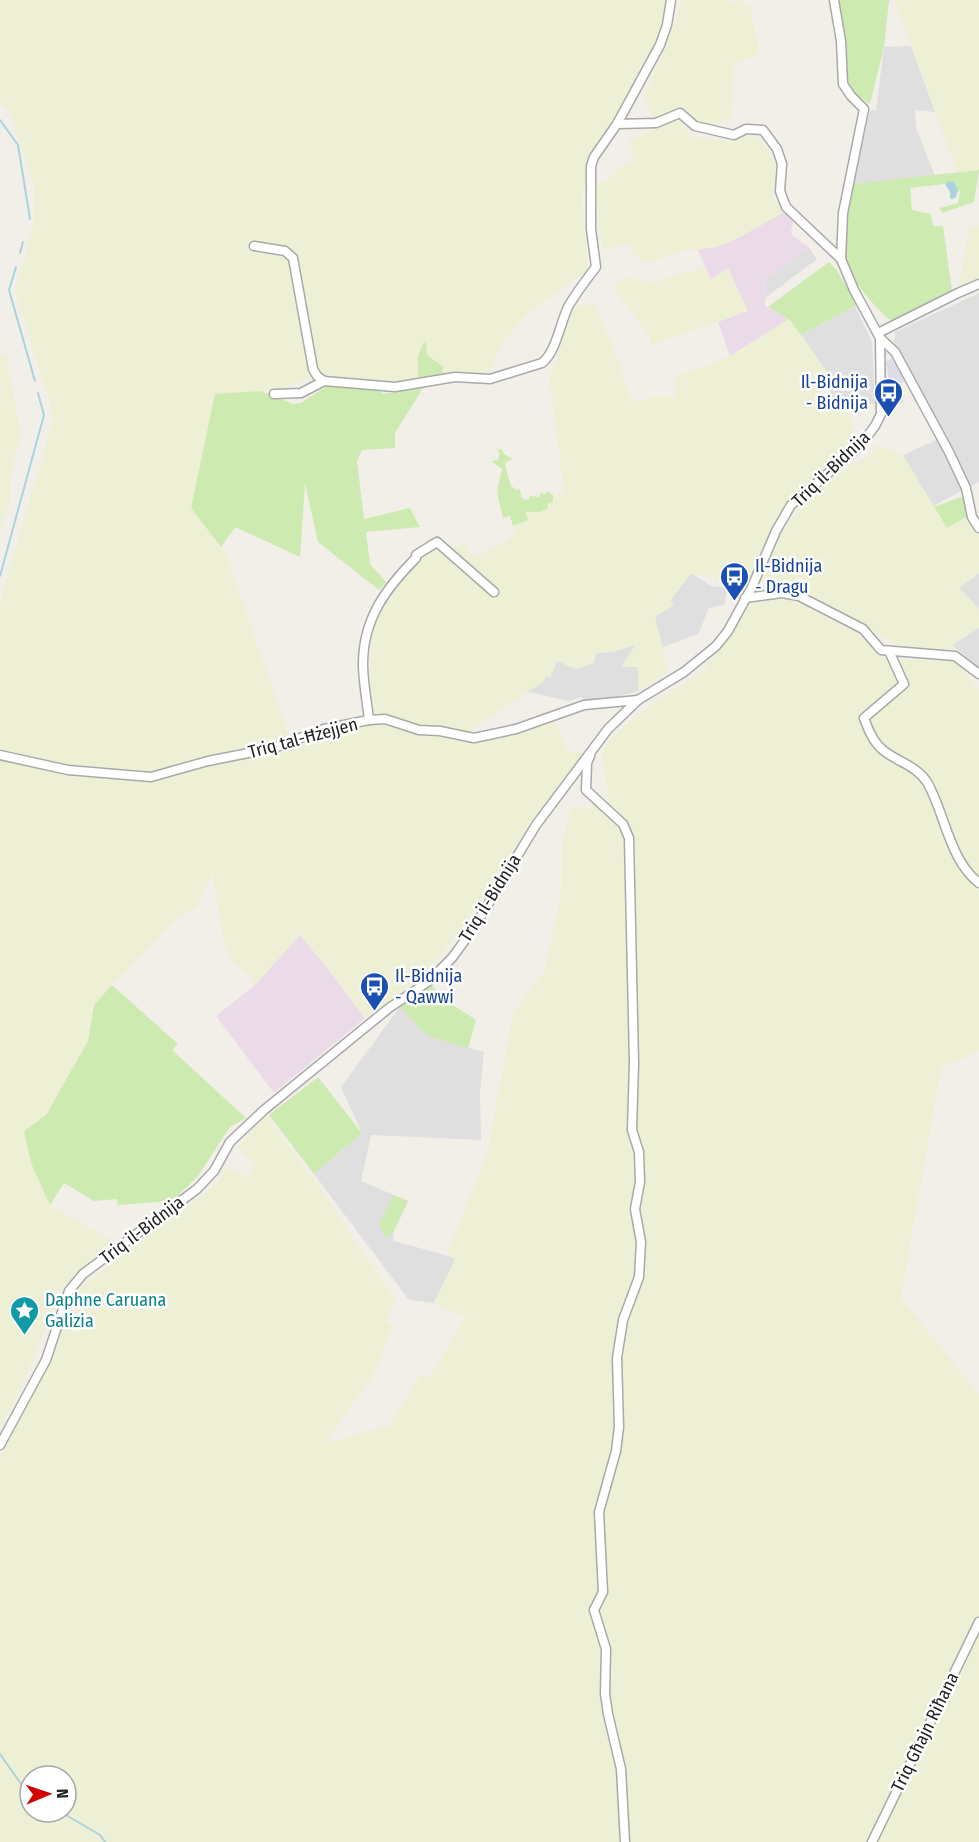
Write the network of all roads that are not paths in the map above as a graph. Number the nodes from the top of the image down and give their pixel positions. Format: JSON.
{"nodes":[{"id":1,"x":671,"y":0,"type":"edge"},
{"id":2,"x":834,"y":0,"type":"edge"},
{"id":3,"x":616,"y":124,"type":"junction"},
{"id":4,"x":254,"y":246,"type":"dead end"},
{"id":5,"x":841,"y":259,"type":"junction"},
{"id":6,"x":979,"y":284,"type":"edge"},
{"id":7,"x":879,"y":335,"type":"junction"},
{"id":8,"x":324,"y":381,"type":"junction"},
{"id":9,"x":274,"y":394,"type":"dead end"},
{"id":10,"x":979,"y":528,"type":"edge"},
{"id":11,"x":494,"y":592,"type":"dead end"},
{"id":12,"x":745,"y":598,"type":"junction"},
{"id":13,"x":889,"y":651,"type":"junction"},
{"id":14,"x":979,"y":674,"type":"edge"},
{"id":15,"x":638,"y":700,"type":"junction"},
{"id":16,"x":369,"y":720,"type":"junction"},
{"id":17,"x":592,"y":750,"type":"junction"},
{"id":18,"x":0,"y":755,"type":"edge"},
{"id":19,"x":979,"y":883,"type":"edge"},
{"id":20,"x":0,"y":1444,"type":"edge"},
{"id":21,"x":979,"y":1622,"type":"edge"},
{"id":22,"x":625,"y":1842,"type":"edge"},
{"id":23,"x":872,"y":1842,"type":"edge"}],
"edges":[{"from":1,"to":3,"type":"street"},
{"from":2,"to":5,"type":"street"},
{"from":3,"to":5,"type":"street"},
{"from":3,"to":8,"type":"street"},
{"from":4,"to":8,"type":"street"},
{"from":5,"to":7,"type":"street"},
{"from":6,"to":7,"type":"street"},
{"from":7,"to":10,"type":"street"},
{"from":7,"to":12,"type":"street","name":"Triq il-Bidnija"},
{"from":8,"to":9,"type":"street"},
{"from":11,"to":16,"type":"street"},
{"from":12,"to":13,"type":"street"},
{"from":12,"to":15,"type":"street","name":"Triq il-Bidnija"},
{"from":13,"to":14,"type":"street"},
{"from":13,"to":19,"type":"street"},
{"from":15,"to":16,"type":"street","name":"Triq tal-Ħżejjen"},
{"from":15,"to":17,"type":"street","name":"Triq il-Bidnija"},
{"from":16,"to":18,"type":"street","name":"Triq tal-Ħżejjen"},
{"from":17,"to":20,"type":"street","name":"Triq il-Bidnija"},
{"from":17,"to":22,"type":"street"},
{"from":21,"to":23,"type":"street","name":"Triq Għajn Riħana"}]}
